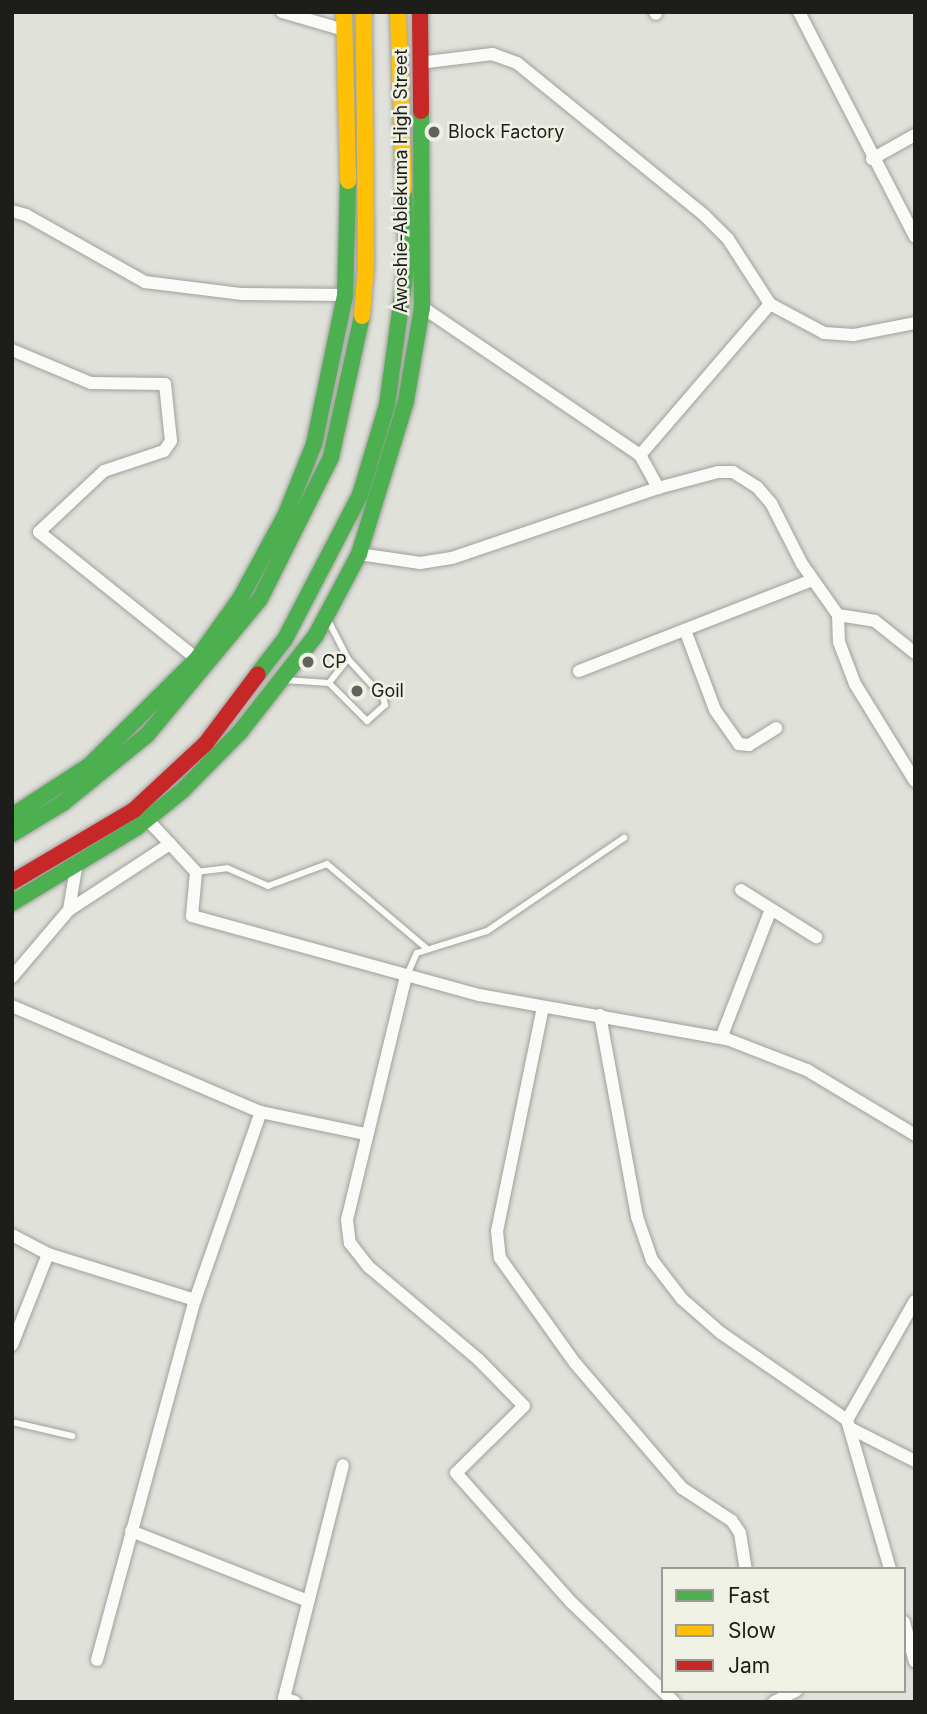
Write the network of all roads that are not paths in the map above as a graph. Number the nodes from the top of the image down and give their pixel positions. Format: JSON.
{"nodes":[{"id":1,"x":282,"y":12,"type":"edge"},
{"id":2,"x":344,"y":12,"type":"edge"},
{"id":3,"x":364,"y":12,"type":"edge"},
{"id":4,"x":398,"y":12,"type":"edge"},
{"id":5,"x":420,"y":12,"type":"edge"},
{"id":6,"x":799,"y":12,"type":"edge"},
{"id":7,"x":344,"y":30,"type":"junction"},
{"id":8,"x":419,"y":64,"type":"junction"},
{"id":9,"x":915,"y":135,"type":"edge"},
{"id":10,"x":872,"y":159,"type":"junction"},
{"id":11,"x":423,"y":164,"type":"junction"},
{"id":12,"x":405,"y":165,"type":"junction"},
{"id":13,"x":12,"y":211,"type":"edge"},
{"id":14,"x":915,"y":237,"type":"edge"},
{"id":15,"x":345,"y":295,"type":"junction"},
{"id":16,"x":770,"y":304,"type":"junction"},
{"id":17,"x":422,"y":307,"type":"junction"},
{"id":18,"x":915,"y":323,"type":"edge"},
{"id":19,"x":12,"y":349,"type":"edge"},
{"id":20,"x":640,"y":455,"type":"junction"},
{"id":21,"x":657,"y":488,"type":"junction"},
{"id":22,"x":359,"y":554,"type":"junction"},
{"id":23,"x":813,"y":580,"type":"junction"},
{"id":24,"x":838,"y":615,"type":"junction"},
{"id":25,"x":326,"y":616,"type":"junction"},
{"id":26,"x":685,"y":630,"type":"junction"},
{"id":27,"x":915,"y":653,"type":"edge"},
{"id":28,"x":197,"y":659,"type":"junction"},
{"id":29,"x":348,"y":659,"type":"junction"},
{"id":30,"x":579,"y":671,"type":"dead end"},
{"id":31,"x":282,"y":679,"type":"junction"},
{"id":32,"x":329,"y":683,"type":"junction"},
{"id":33,"x":776,"y":728,"type":"dead end"},
{"id":34,"x":915,"y":781,"type":"edge"},
{"id":35,"x":12,"y":816,"type":"edge"},
{"id":36,"x":147,"y":819,"type":"junction"},
{"id":37,"x":12,"y":834,"type":"edge"},
{"id":38,"x":624,"y":838,"type":"dead end"},
{"id":39,"x":170,"y":844,"type":"junction"},
{"id":40,"x":76,"y":868,"type":"junction"},
{"id":41,"x":196,"y":872,"type":"junction"},
{"id":42,"x":12,"y":882,"type":"edge"},
{"id":43,"x":741,"y":890,"type":"dead end"},
{"id":44,"x":12,"y":902,"type":"edge"},
{"id":45,"x":771,"y":909,"type":"junction"},
{"id":46,"x":69,"y":910,"type":"junction"},
{"id":47,"x":816,"y":937,"type":"dead end"},
{"id":48,"x":426,"y":948,"type":"junction"},
{"id":49,"x":406,"y":976,"type":"junction"},
{"id":50,"x":12,"y":977,"type":"edge"},
{"id":51,"x":12,"y":1006,"type":"edge"},
{"id":52,"x":543,"y":1007,"type":"junction"},
{"id":53,"x":600,"y":1015,"type":"junction"},
{"id":54,"x":721,"y":1038,"type":"junction"},
{"id":55,"x":261,"y":1112,"type":"junction"},
{"id":56,"x":365,"y":1134,"type":"junction"},
{"id":57,"x":915,"y":1135,"type":"edge"},
{"id":58,"x":12,"y":1235,"type":"edge"},
{"id":59,"x":48,"y":1254,"type":"junction"},
{"id":60,"x":195,"y":1300,"type":"junction"},
{"id":61,"x":915,"y":1301,"type":"edge"},
{"id":62,"x":12,"y":1345,"type":"edge"},
{"id":63,"x":12,"y":1422,"type":"edge"},
{"id":64,"x":849,"y":1424,"type":"junction"},
{"id":65,"x":72,"y":1436,"type":"dead end"},
{"id":66,"x":915,"y":1461,"type":"edge"},
{"id":67,"x":343,"y":1465,"type":"dead end"},
{"id":68,"x":131,"y":1531,"type":"junction"},
{"id":69,"x":746,"y":1567,"type":"edge"},
{"id":70,"x":889,"y":1567,"type":"edge"},
{"id":71,"x":308,"y":1601,"type":"junction"},
{"id":72,"x":906,"y":1629,"type":"edge"},
{"id":73,"x":97,"y":1660,"type":"dead end"},
{"id":74,"x":915,"y":1662,"type":"edge"},
{"id":75,"x":661,"y":1689,"type":"edge"},
{"id":76,"x":792,"y":1693,"type":"edge"},
{"id":77,"x":288,"y":1701,"type":"edge"},
{"id":78,"x":774,"y":1702,"type":"edge"}],
"edges":[{"from":1,"to":7,"type":"street"},
{"from":2,"to":7,"type":"street"},
{"from":3,"to":37,"type":"street","name":"Awoshie-Ablekuma High Street"},
{"from":4,"to":12,"type":"street","name":"Awoshie-Ablekuma High Street"},
{"from":5,"to":8,"type":"street","name":"Awoshie-Ablekuma High Street"},
{"from":6,"to":10,"type":"street"},
{"from":7,"to":15,"type":"street"},
{"from":8,"to":11,"type":"street","name":"Awoshie-Ablekuma High Street"},
{"from":8,"to":16,"type":"street"},
{"from":9,"to":10,"type":"street"},
{"from":10,"to":14,"type":"street"},
{"from":11,"to":12,"type":"street"},
{"from":11,"to":17,"type":"street","name":"Awoshie-Ablekuma High Street"},
{"from":12,"to":42,"type":"street","name":"Awoshie-Ablekuma High Street"},
{"from":13,"to":15,"type":"street"},
{"from":15,"to":28,"type":"street"},
{"from":16,"to":18,"type":"street"},
{"from":16,"to":20,"type":"street"},
{"from":17,"to":20,"type":"street"},
{"from":17,"to":22,"type":"street","name":"Awoshie-Ablekuma High Street"},
{"from":19,"to":28,"type":"street"},
{"from":20,"to":21,"type":"street"},
{"from":21,"to":22,"type":"street"},
{"from":21,"to":23,"type":"street"},
{"from":22,"to":25,"type":"street","name":"Awoshie-Ablekuma High Street"},
{"from":23,"to":24,"type":"street"},
{"from":23,"to":26,"type":"street"},
{"from":24,"to":27,"type":"street"},
{"from":24,"to":34,"type":"street"},
{"from":25,"to":29,"type":"lane"},
{"from":25,"to":31,"type":"street","name":"Awoshie-Ablekuma High Street"},
{"from":26,"to":30,"type":"street"},
{"from":26,"to":33,"type":"street"},
{"from":28,"to":35,"type":"street"},
{"from":29,"to":32,"type":"lane"},
{"from":29,"to":32,"type":"lane"},
{"from":31,"to":32,"type":"lane"},
{"from":31,"to":36,"type":"street","name":"Awoshie-Ablekuma High Street"},
{"from":36,"to":39,"type":"street"},
{"from":36,"to":40,"type":"street","name":"Awoshie-Ablekuma High Street"},
{"from":38,"to":48,"type":"lane"},
{"from":39,"to":41,"type":"street"},
{"from":39,"to":46,"type":"street"},
{"from":40,"to":44,"type":"street","name":"Awoshie-Ablekuma High Street"},
{"from":40,"to":46,"type":"street"},
{"from":41,"to":48,"type":"lane"},
{"from":41,"to":49,"type":"street"},
{"from":43,"to":45,"type":"street"},
{"from":45,"to":47,"type":"street"},
{"from":45,"to":54,"type":"street"},
{"from":46,"to":50,"type":"street"},
{"from":48,"to":49,"type":"lane"},
{"from":49,"to":52,"type":"street"},
{"from":49,"to":56,"type":"street"},
{"from":51,"to":55,"type":"street"},
{"from":52,"to":53,"type":"street"},
{"from":52,"to":69,"type":"street"},
{"from":53,"to":54,"type":"street"},
{"from":53,"to":64,"type":"street"},
{"from":54,"to":57,"type":"street"},
{"from":55,"to":56,"type":"street"},
{"from":55,"to":60,"type":"street"},
{"from":56,"to":75,"type":"street"},
{"from":58,"to":59,"type":"street"},
{"from":59,"to":60,"type":"street"},
{"from":59,"to":62,"type":"street"},
{"from":60,"to":68,"type":"street"},
{"from":61,"to":64,"type":"street"},
{"from":63,"to":65,"type":"lane"},
{"from":64,"to":66,"type":"street"},
{"from":64,"to":70,"type":"street"},
{"from":67,"to":71,"type":"street"},
{"from":68,"to":71,"type":"street"},
{"from":68,"to":73,"type":"street"},
{"from":71,"to":77,"type":"street"},
{"from":72,"to":74,"type":"street"},
{"from":76,"to":78,"type":"street"}]}
